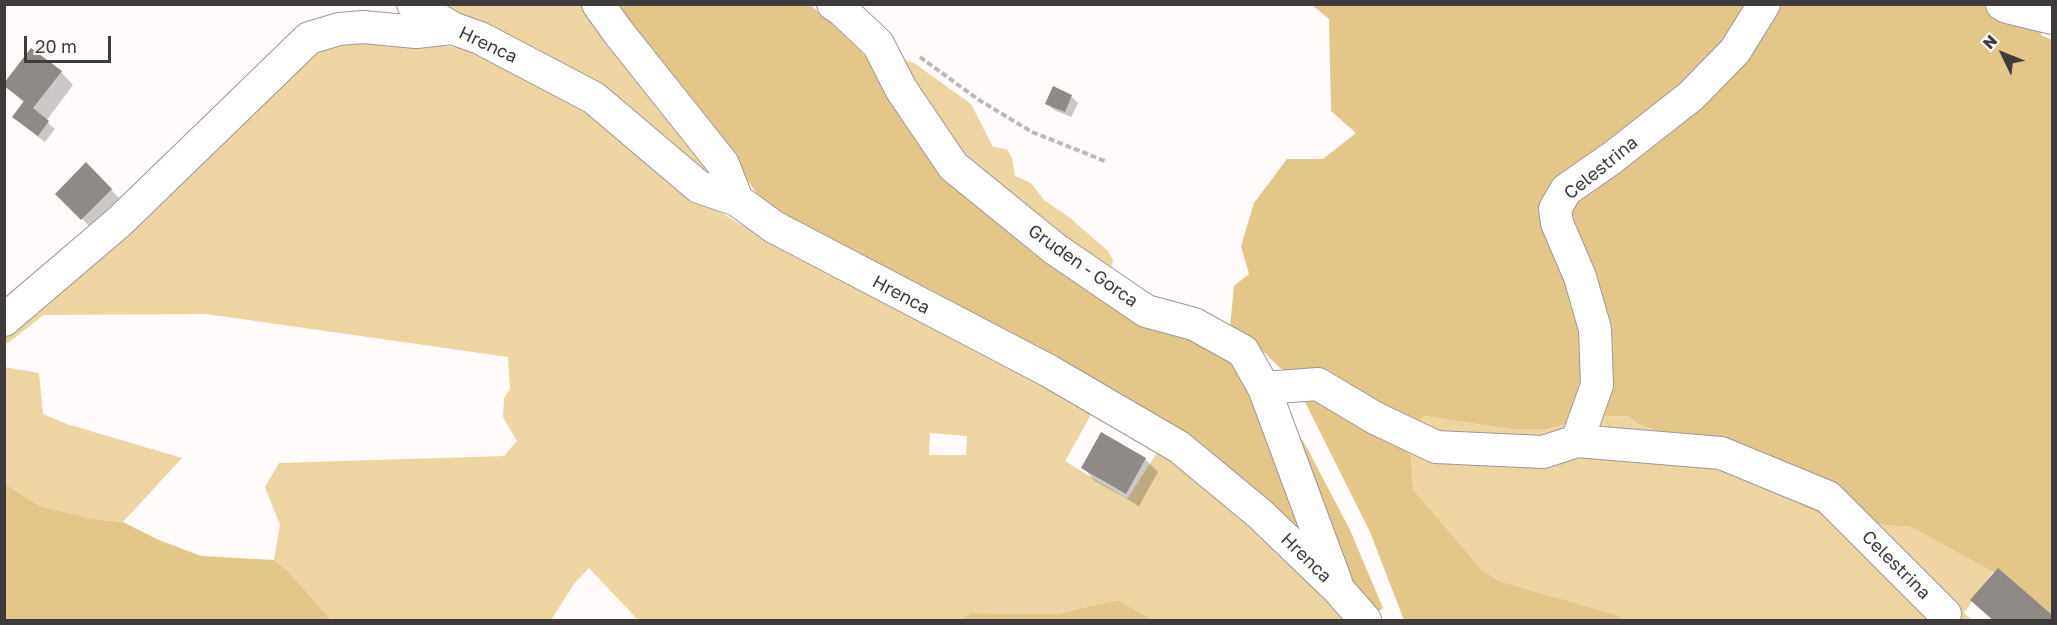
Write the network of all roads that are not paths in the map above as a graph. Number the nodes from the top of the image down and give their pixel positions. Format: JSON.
{"nodes":[{"id":1,"x":413,"y":4,"type":"edge"},
{"id":2,"x":598,"y":4,"type":"edge"},
{"id":3,"x":833,"y":4,"type":"edge"},
{"id":4,"x":1764,"y":4,"type":"edge"},
{"id":5,"x":2002,"y":4,"type":"edge"},
{"id":6,"x":2052,"y":18,"type":"edge"},
{"id":7,"x":452,"y":28,"type":"junction"},
{"id":8,"x":737,"y":200,"type":"junction"},
{"id":9,"x":4,"y":320,"type":"edge"},
{"id":10,"x":1264,"y":388,"type":"junction"},
{"id":11,"x":1577,"y":441,"type":"junction"},
{"id":12,"x":1338,"y":589,"type":"junction"},
{"id":13,"x":1945,"y":614,"type":"dead end"},
{"id":14,"x":1365,"y":621,"type":"edge"}],
"edges":[{"from":1,"to":7,"type":"street","name":"Hrenca"},
{"from":2,"to":8,"type":"street"},
{"from":3,"to":10,"type":"street","name":"Gruden - Gorca"},
{"from":4,"to":11,"type":"street","name":"Celestrina"},
{"from":5,"to":6,"type":"street"},
{"from":7,"to":8,"type":"street","name":"Hrenca"},
{"from":7,"to":9,"type":"street"},
{"from":8,"to":12,"type":"street","name":"Hrenca"},
{"from":10,"to":11,"type":"street","name":"Celestrina"},
{"from":10,"to":12,"type":"street","name":"Gruden - Gorca"},
{"from":11,"to":13,"type":"street","name":"Celestrina"},
{"from":12,"to":14,"type":"street","name":"Hrenca"}]}
